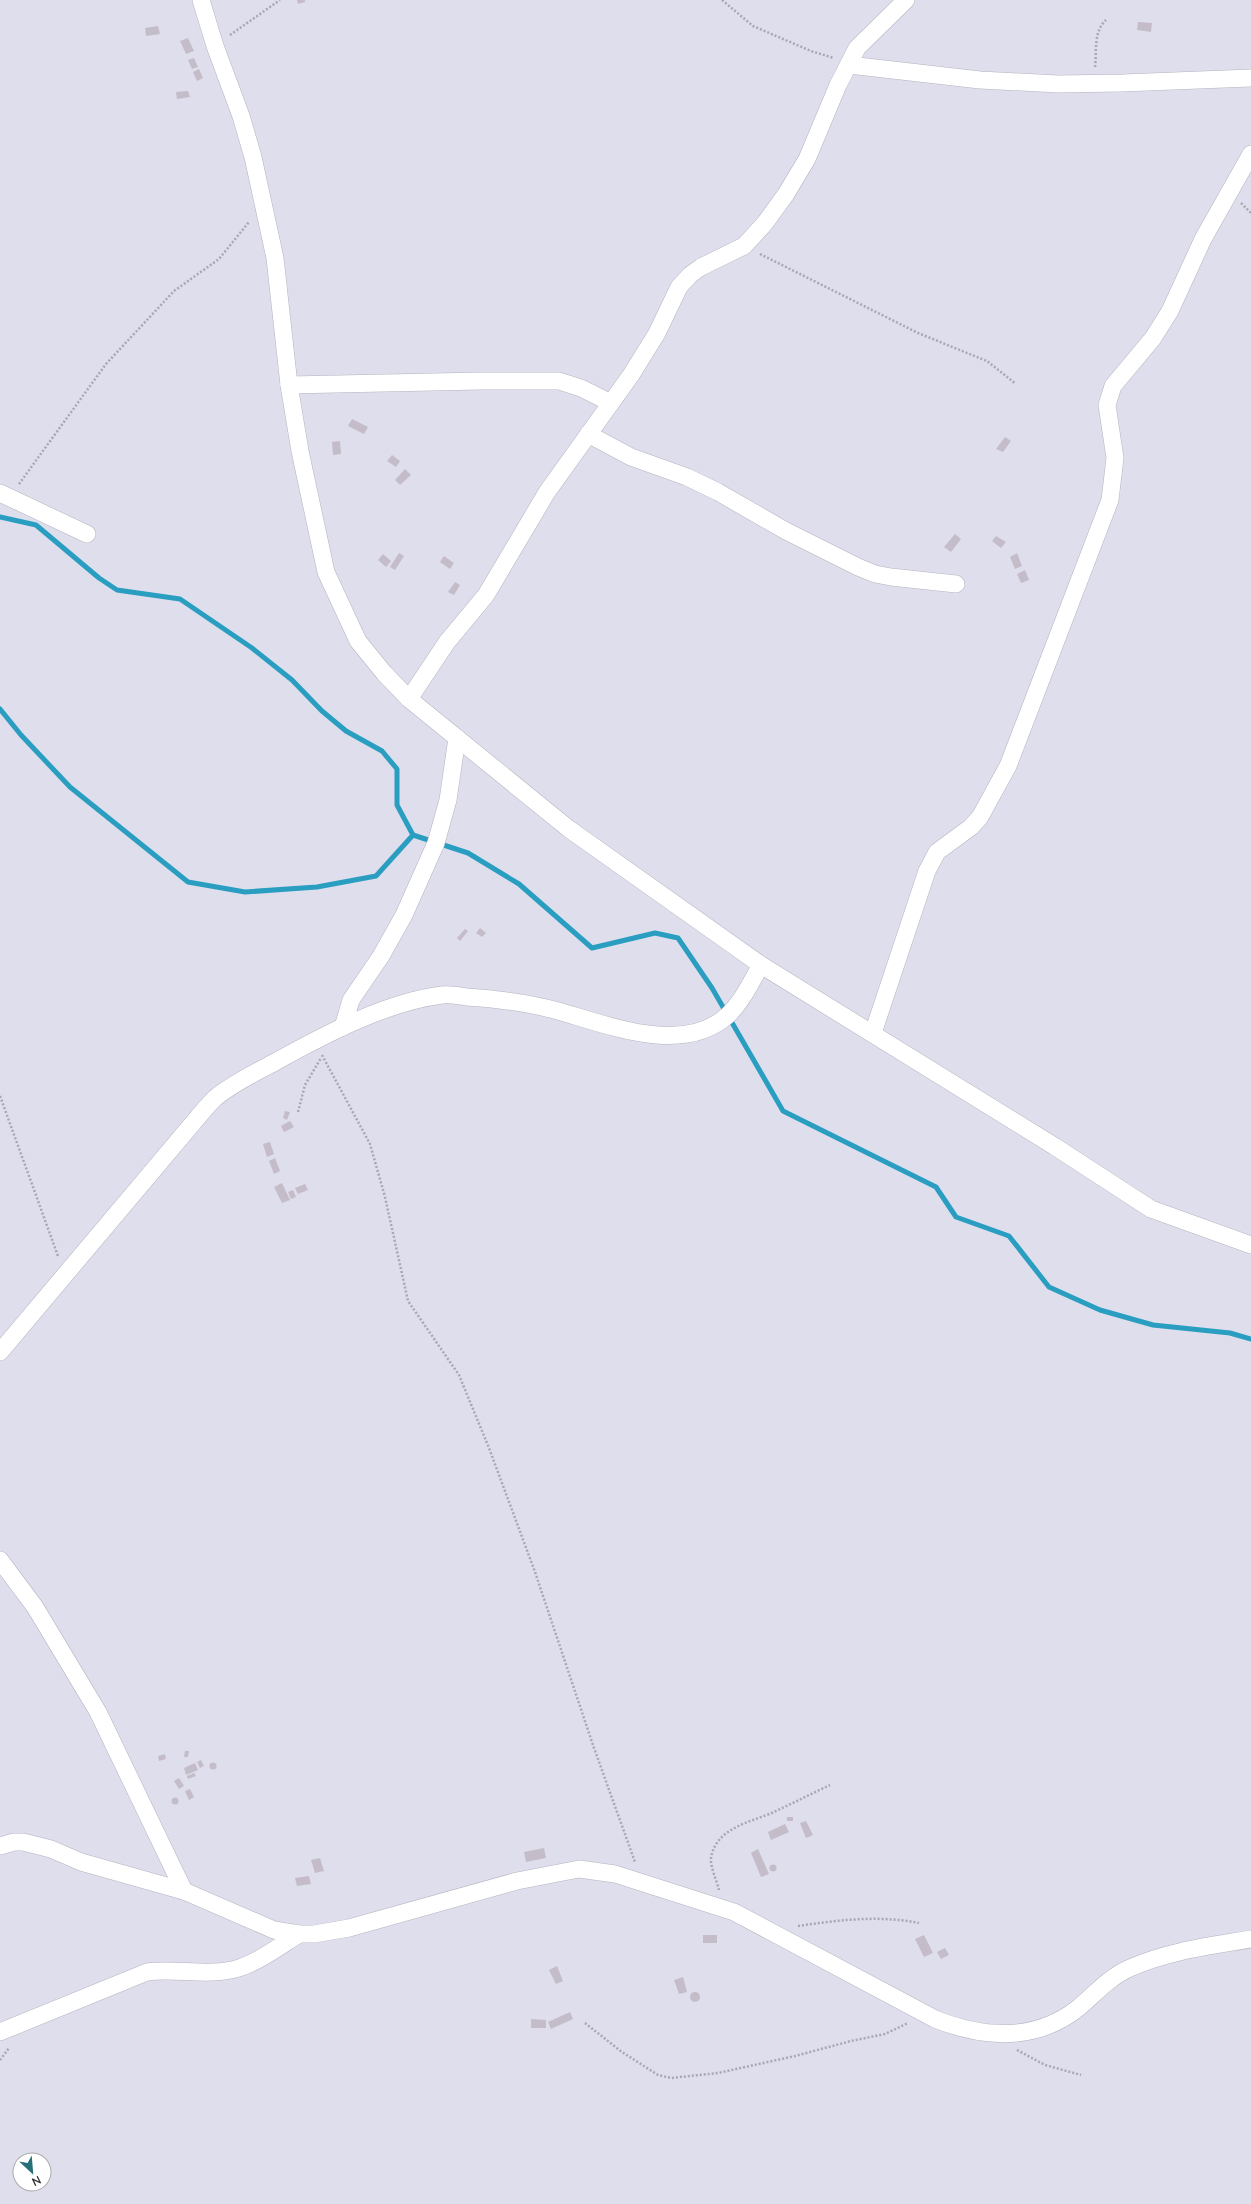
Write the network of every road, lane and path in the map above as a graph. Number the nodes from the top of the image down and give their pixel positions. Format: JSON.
{"nodes":[{"id":1,"x":201,"y":0,"type":"edge"},
{"id":2,"x":280,"y":0,"type":"edge"},
{"id":3,"x":722,"y":0,"type":"edge"},
{"id":4,"x":906,"y":0,"type":"edge"},
{"id":5,"x":1106,"y":20,"type":"dead end"},
{"id":6,"x":215,"y":46,"type":"junction"},
{"id":7,"x":849,"y":64,"type":"junction"},
{"id":8,"x":1251,"y":78,"type":"edge"},
{"id":9,"x":1092,"y":83,"type":"junction"},
{"id":10,"x":1251,"y":154,"type":"edge"},
{"id":11,"x":263,"y":204,"type":"junction"},
{"id":12,"x":744,"y":246,"type":"junction"},
{"id":13,"x":1016,"y":384,"type":"dead end"},
{"id":14,"x":289,"y":385,"type":"junction"},
{"id":15,"x":611,"y":403,"type":"junction"},
{"id":16,"x":588,"y":434,"type":"junction"},
{"id":17,"x":5,"y":495,"type":"edge"},
{"id":18,"x":87,"y":534,"type":"dead end"},
{"id":19,"x":956,"y":584,"type":"dead end"},
{"id":20,"x":409,"y":699,"type":"junction"},
{"id":21,"x":457,"y":738,"type":"junction"},
{"id":22,"x":760,"y":965,"type":"junction"},
{"id":23,"x":342,"y":1026,"type":"junction"},
{"id":24,"x":873,"y":1033,"type":"junction"},
{"id":25,"x":315,"y":1040,"type":"junction"},
{"id":26,"x":322,"y":1055,"type":"junction"},
{"id":27,"x":0,"y":1096,"type":"edge"},
{"id":28,"x":298,"y":1112,"type":"dead end"},
{"id":29,"x":1251,"y":1245,"type":"edge"},
{"id":30,"x":65,"y":1273,"type":"junction"},
{"id":31,"x":0,"y":1352,"type":"edge"},
{"id":32,"x":0,"y":1560,"type":"edge"},
{"id":33,"x":830,"y":1785,"type":"dead end"},
{"id":34,"x":0,"y":1846,"type":"edge"},
{"id":35,"x":642,"y":1883,"type":"junction"},
{"id":36,"x":184,"y":1891,"type":"junction"},
{"id":37,"x":724,"y":1909,"type":"junction"},
{"id":38,"x":919,"y":1923,"type":"dead end"},
{"id":39,"x":770,"y":1931,"type":"junction"},
{"id":40,"x":299,"y":1934,"type":"junction"},
{"id":41,"x":1251,"y":1939,"type":"edge"},
{"id":42,"x":927,"y":2015,"type":"junction"},
{"id":43,"x":585,"y":2023,"type":"dead end"},
{"id":44,"x":0,"y":2032,"type":"edge"},
{"id":45,"x":992,"y":2033,"type":"junction"},
{"id":46,"x":1081,"y":2075,"type":"dead end"}],
"edges":[{"from":1,"to":6,"type":"street"},
{"from":2,"to":6,"type":"path"},
{"from":3,"to":7,"type":"path"},
{"from":4,"to":7,"type":"street"},
{"from":5,"to":9,"type":"path"},
{"from":6,"to":11,"type":"street"},
{"from":7,"to":9,"type":"street"},
{"from":7,"to":12,"type":"street"},
{"from":8,"to":9,"type":"street"},
{"from":10,"to":24,"type":"street"},
{"from":11,"to":14,"type":"street"},
{"from":11,"to":17,"type":"path"},
{"from":12,"to":13,"type":"path"},
{"from":12,"to":15,"type":"street"},
{"from":14,"to":15,"type":"street"},
{"from":14,"to":20,"type":"street"},
{"from":15,"to":16,"type":"street"},
{"from":16,"to":19,"type":"street"},
{"from":16,"to":20,"type":"street"},
{"from":17,"to":18,"type":"street"},
{"from":20,"to":21,"type":"street"},
{"from":21,"to":22,"type":"street"},
{"from":21,"to":23,"type":"street"},
{"from":22,"to":23,"type":"street"},
{"from":22,"to":24,"type":"street"},
{"from":23,"to":25,"type":"street"},
{"from":24,"to":29,"type":"street"},
{"from":25,"to":26,"type":"path"},
{"from":25,"to":30,"type":"street"},
{"from":26,"to":28,"type":"path"},
{"from":26,"to":35,"type":"path"},
{"from":27,"to":30,"type":"path"},
{"from":30,"to":31,"type":"street"},
{"from":32,"to":36,"type":"street"},
{"from":33,"to":37,"type":"path"},
{"from":34,"to":36,"type":"street"},
{"from":35,"to":37,"type":"street"},
{"from":35,"to":40,"type":"street"},
{"from":36,"to":40,"type":"street"},
{"from":37,"to":39,"type":"street"},
{"from":38,"to":39,"type":"path"},
{"from":39,"to":42,"type":"street"},
{"from":40,"to":44,"type":"street"},
{"from":41,"to":45,"type":"street"},
{"from":42,"to":43,"type":"path"},
{"from":42,"to":45,"type":"street"},
{"from":45,"to":46,"type":"path"}]}
